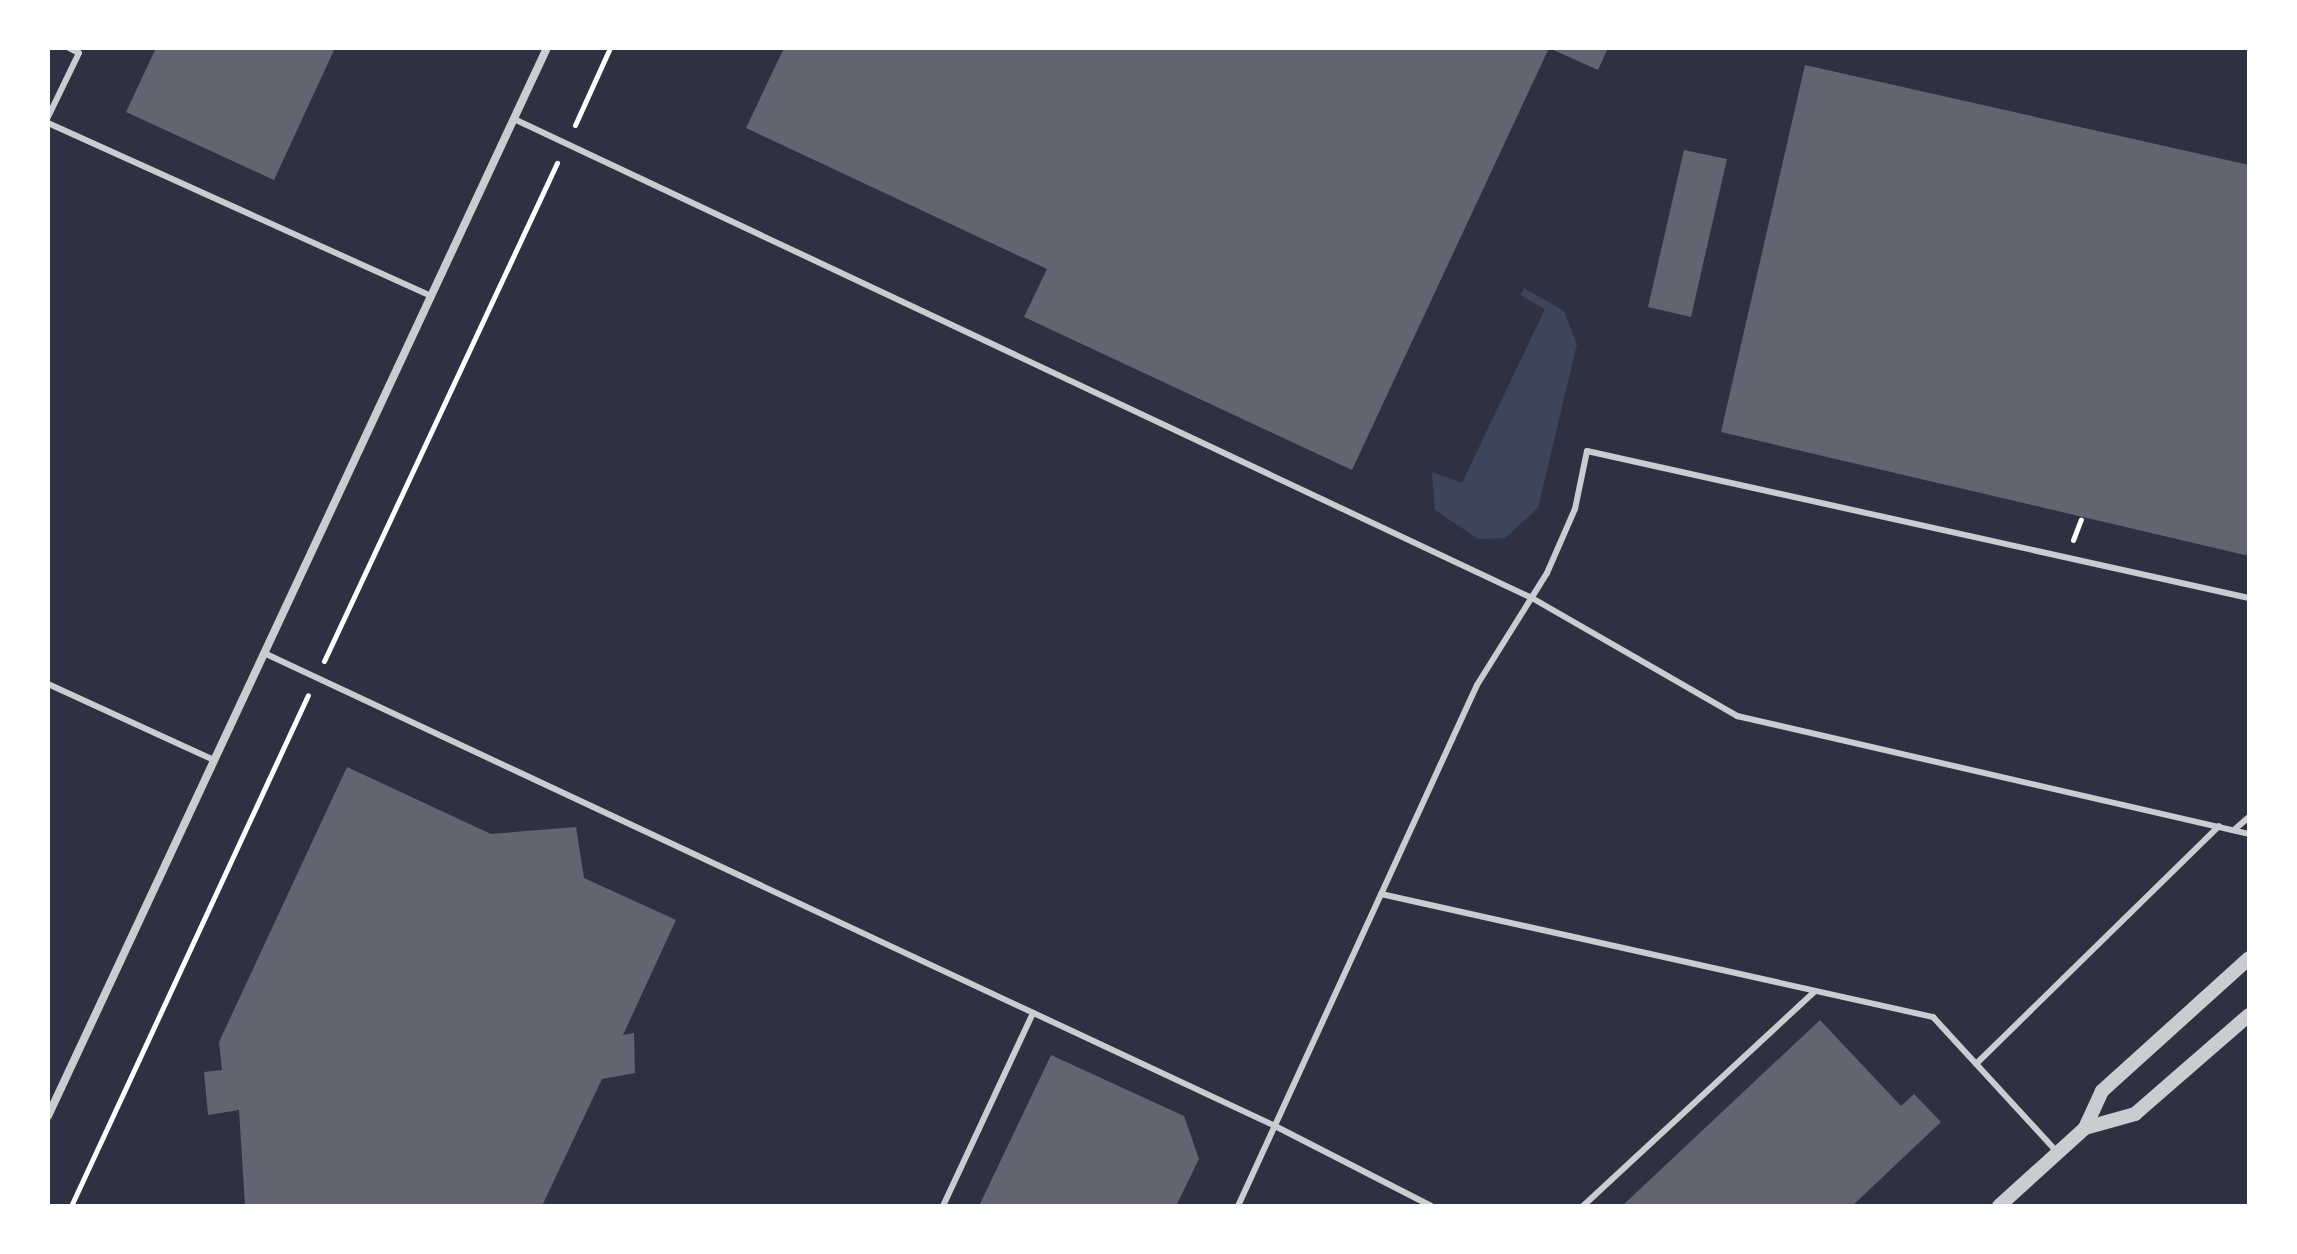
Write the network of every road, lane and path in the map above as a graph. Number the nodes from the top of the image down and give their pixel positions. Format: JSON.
{"nodes":[{"id":1,"x":69,"y":48,"type":"edge"},
{"id":2,"x":547,"y":48,"type":"edge"},
{"id":3,"x":610,"y":48,"type":"edge"},
{"id":4,"x":514,"y":119,"type":"junction"},
{"id":5,"x":48,"y":120,"type":"edge"},
{"id":6,"x":566,"y":144,"type":"junction"},
{"id":7,"x":432,"y":296,"type":"junction"},
{"id":8,"x":1532,"y":598,"type":"junction"},
{"id":9,"x":2249,"y":598,"type":"edge"},
{"id":10,"x":264,"y":653,"type":"junction"},
{"id":11,"x":316,"y":677,"type":"junction"},
{"id":12,"x":48,"y":684,"type":"edge"},
{"id":13,"x":214,"y":760,"type":"junction"},
{"id":14,"x":2249,"y":817,"type":"edge"},
{"id":15,"x":2219,"y":826,"type":"junction"},
{"id":16,"x":2234,"y":830,"type":"junction"},
{"id":17,"x":2249,"y":834,"type":"edge"},
{"id":18,"x":1381,"y":894,"type":"junction"},
{"id":19,"x":2249,"y":958,"type":"edge"},
{"id":20,"x":1815,"y":991,"type":"junction"},
{"id":21,"x":1033,"y":1013,"type":"junction"},
{"id":22,"x":2249,"y":1015,"type":"edge"},
{"id":23,"x":1976,"y":1064,"type":"junction"},
{"id":24,"x":48,"y":1116,"type":"edge"},
{"id":25,"x":1275,"y":1126,"type":"junction"},
{"id":26,"x":2085,"y":1128,"type":"junction"},
{"id":27,"x":2058,"y":1153,"type":"junction"},
{"id":28,"x":71,"y":1206,"type":"edge"},
{"id":29,"x":943,"y":1206,"type":"edge"},
{"id":30,"x":1238,"y":1206,"type":"edge"},
{"id":31,"x":1431,"y":1206,"type":"edge"},
{"id":32,"x":1583,"y":1206,"type":"edge"},
{"id":33,"x":1999,"y":1206,"type":"edge"}],
"edges":[{"from":1,"to":5,"type":"lane"},
{"from":2,"to":4,"type":"street"},
{"from":3,"to":6,"type":"path"},
{"from":4,"to":6,"type":"lane"},
{"from":4,"to":7,"type":"street"},
{"from":5,"to":7,"type":"lane"},
{"from":6,"to":8,"type":"lane"},
{"from":6,"to":11,"type":"path"},
{"from":7,"to":10,"type":"street"},
{"from":8,"to":9,"type":"lane"},
{"from":8,"to":15,"type":"lane"},
{"from":8,"to":18,"type":"lane"},
{"from":10,"to":11,"type":"lane"},
{"from":10,"to":13,"type":"street"},
{"from":11,"to":21,"type":"lane"},
{"from":11,"to":28,"type":"path"},
{"from":12,"to":13,"type":"lane"},
{"from":13,"to":24,"type":"street"},
{"from":14,"to":16,"type":"lane"},
{"from":15,"to":16,"type":"lane"},
{"from":15,"to":23,"type":"lane"},
{"from":16,"to":17,"type":"lane"},
{"from":18,"to":20,"type":"lane"},
{"from":18,"to":25,"type":"lane"},
{"from":19,"to":26,"type":"street"},
{"from":20,"to":23,"type":"lane"},
{"from":20,"to":32,"type":"lane"},
{"from":21,"to":25,"type":"lane"},
{"from":21,"to":29,"type":"lane"},
{"from":22,"to":26,"type":"street"},
{"from":23,"to":27,"type":"lane"},
{"from":25,"to":30,"type":"lane"},
{"from":25,"to":31,"type":"lane"},
{"from":26,"to":27,"type":"street"},
{"from":27,"to":33,"type":"street"}]}
